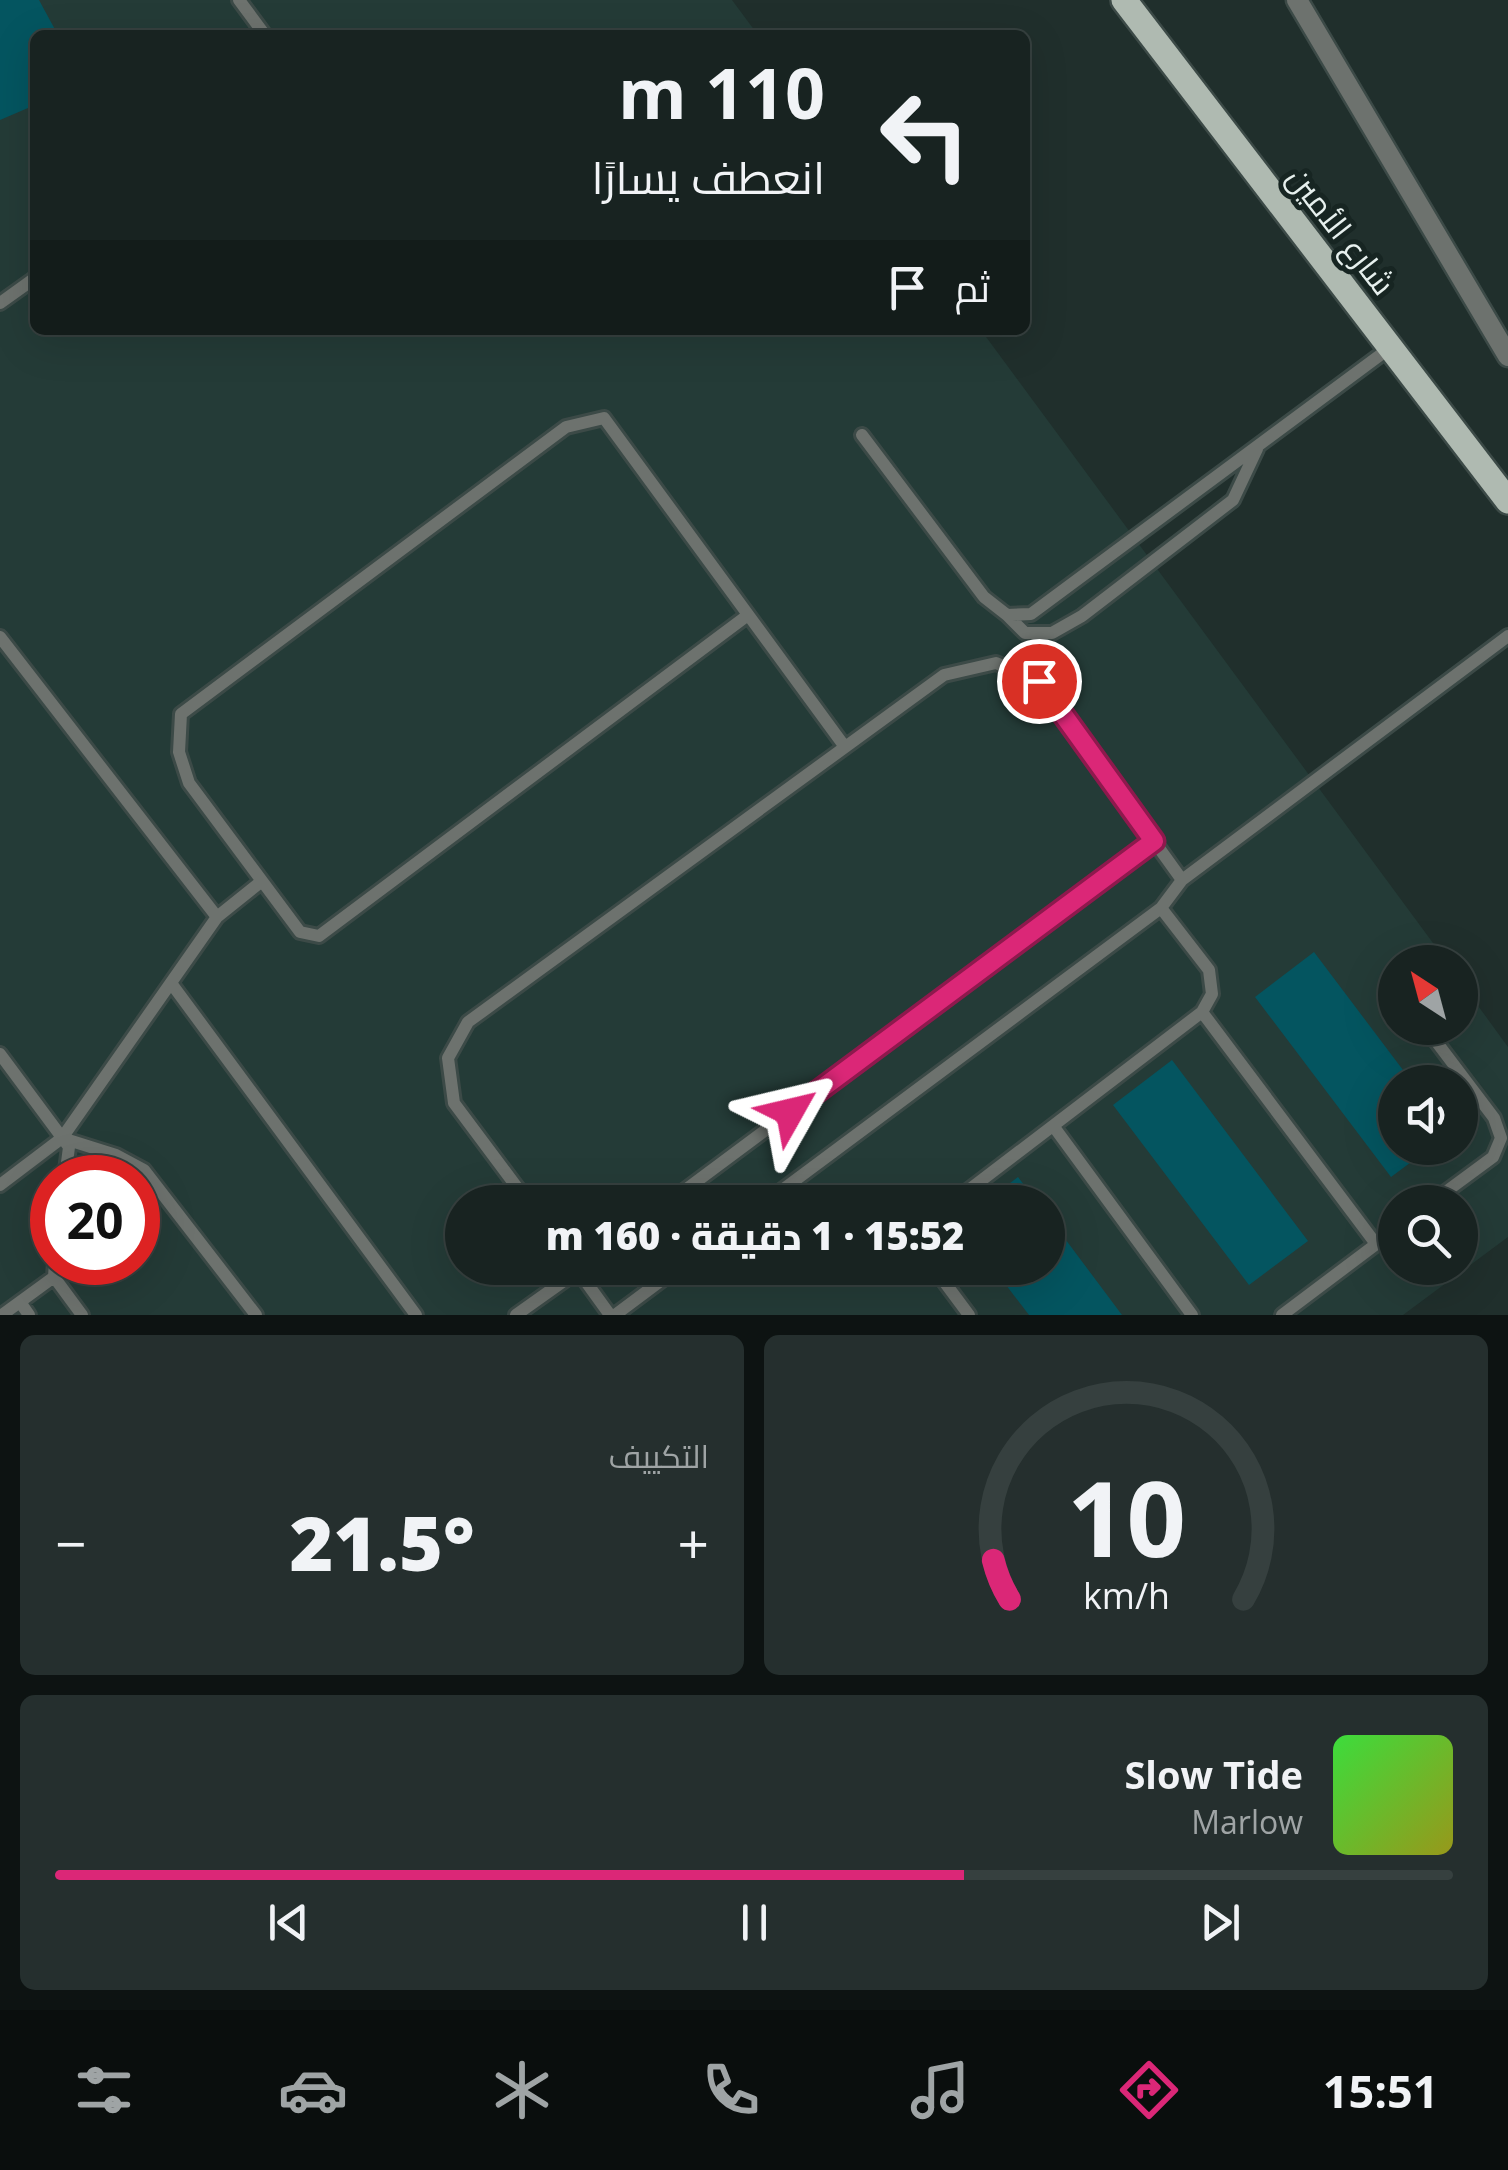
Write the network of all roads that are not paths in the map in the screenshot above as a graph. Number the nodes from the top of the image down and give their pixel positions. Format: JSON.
{"nodes":[{"id":1,"x":238,"y":0,"type":"edge"},
{"id":2,"x":1124,"y":0,"type":"edge"},
{"id":3,"x":1297,"y":0,"type":"edge"},
{"id":4,"x":262,"y":30,"type":"edge"},
{"id":5,"x":30,"y":282,"type":"edge"},
{"id":6,"x":0,"y":303,"type":"edge"},
{"id":7,"x":1391,"y":346,"type":"junction"},
{"id":8,"x":1508,"y":356,"type":"edge"},
{"id":9,"x":862,"y":435,"type":"dead end"},
{"id":10,"x":1258,"y":446,"type":"junction"},
{"id":11,"x":1508,"y":500,"type":"edge"},
{"id":12,"x":1007,"y":614,"type":"junction"},
{"id":13,"x":748,"y":615,"type":"junction"},
{"id":14,"x":0,"y":636,"type":"edge"},
{"id":15,"x":1508,"y":636,"type":"edge"},
{"id":16,"x":845,"y":747,"type":"junction"},
{"id":17,"x":1154,"y":841,"type":"junction"},
{"id":18,"x":1182,"y":880,"type":"junction"},
{"id":19,"x":262,"y":881,"type":"junction"},
{"id":20,"x":1162,"y":908,"type":"junction"},
{"id":21,"x":217,"y":917,"type":"junction"},
{"id":22,"x":171,"y":982,"type":"junction"},
{"id":23,"x":1202,"y":1012,"type":"junction"},
{"id":24,"x":1439,"y":1045,"type":"edge"},
{"id":25,"x":0,"y":1054,"type":"edge"},
{"id":26,"x":1054,"y":1126,"type":"junction"},
{"id":27,"x":62,"y":1138,"type":"junction"},
{"id":28,"x":68,"y":1155,"type":"edge"},
{"id":29,"x":0,"y":1185,"type":"edge"},
{"id":30,"x":515,"y":1185,"type":"edge"},
{"id":31,"x":692,"y":1185,"type":"edge"},
{"id":32,"x":789,"y":1185,"type":"edge"},
{"id":33,"x":976,"y":1185,"type":"edge"},
{"id":34,"x":1455,"y":1185,"type":"edge"},
{"id":35,"x":1376,"y":1244,"type":"joint"},
{"id":36,"x":38,"y":1285,"type":"edge"},
{"id":37,"x":63,"y":1285,"type":"edge"},
{"id":38,"x":556,"y":1285,"type":"edge"},
{"id":39,"x":591,"y":1285,"type":"edge"},
{"id":40,"x":654,"y":1285,"type":"edge"},
{"id":41,"x":947,"y":1285,"type":"edge"},
{"id":42,"x":20,"y":1302,"type":"junction"},
{"id":43,"x":2,"y":1315,"type":"edge"},
{"id":44,"x":30,"y":1315,"type":"edge"},
{"id":45,"x":82,"y":1315,"type":"edge"},
{"id":46,"x":256,"y":1315,"type":"edge"},
{"id":47,"x":416,"y":1315,"type":"edge"},
{"id":48,"x":516,"y":1315,"type":"edge"},
{"id":49,"x":612,"y":1315,"type":"edge"},
{"id":50,"x":969,"y":1315,"type":"edge"},
{"id":51,"x":1192,"y":1315,"type":"edge"},
{"id":52,"x":1282,"y":1315,"type":"edge"}],
"edges":[{"from":1,"to":4,"type":"lane"},
{"from":2,"to":7,"type":"main road","name":"شارع الأمين"},
{"from":3,"to":8,"type":"street"},
{"from":5,"to":6,"type":"lane"},
{"from":7,"to":10,"type":"lane"},
{"from":7,"to":11,"type":"main road","name":"شارع الأمين"},
{"from":9,"to":12,"type":"lane"},
{"from":10,"to":12,"type":"lane"},
{"from":10,"to":12,"type":"lane"},
{"from":13,"to":16,"type":"lane"},
{"from":13,"to":19,"type":"lane"},
{"from":13,"to":19,"type":"lane"},
{"from":14,"to":21,"type":"lane"},
{"from":15,"to":18,"type":"lane"},
{"from":16,"to":17,"type":"lane"},
{"from":16,"to":30,"type":"lane"},
{"from":17,"to":18,"type":"lane"},
{"from":17,"to":31,"type":"lane"},
{"from":18,"to":20,"type":"lane"},
{"from":19,"to":21,"type":"lane"},
{"from":20,"to":23,"type":"lane"},
{"from":20,"to":32,"type":"lane"},
{"from":21,"to":22,"type":"lane"},
{"from":22,"to":27,"type":"lane"},
{"from":22,"to":47,"type":"lane"},
{"from":23,"to":26,"type":"lane"},
{"from":23,"to":35,"type":"lane"},
{"from":24,"to":34,"type":"lane"},
{"from":25,"to":27,"type":"lane"},
{"from":26,"to":33,"type":"lane"},
{"from":26,"to":51,"type":"lane"},
{"from":27,"to":28,"type":"lane"},
{"from":27,"to":29,"type":"lane"},
{"from":27,"to":46,"type":"lane"},
{"from":35,"to":52,"type":"lane"},
{"from":36,"to":42,"type":"lane"},
{"from":37,"to":45,"type":"lane"},
{"from":38,"to":48,"type":"lane"},
{"from":39,"to":49,"type":"lane"},
{"from":40,"to":49,"type":"lane"},
{"from":41,"to":50,"type":"lane"},
{"from":42,"to":43,"type":"lane"},
{"from":42,"to":44,"type":"lane"}]}
